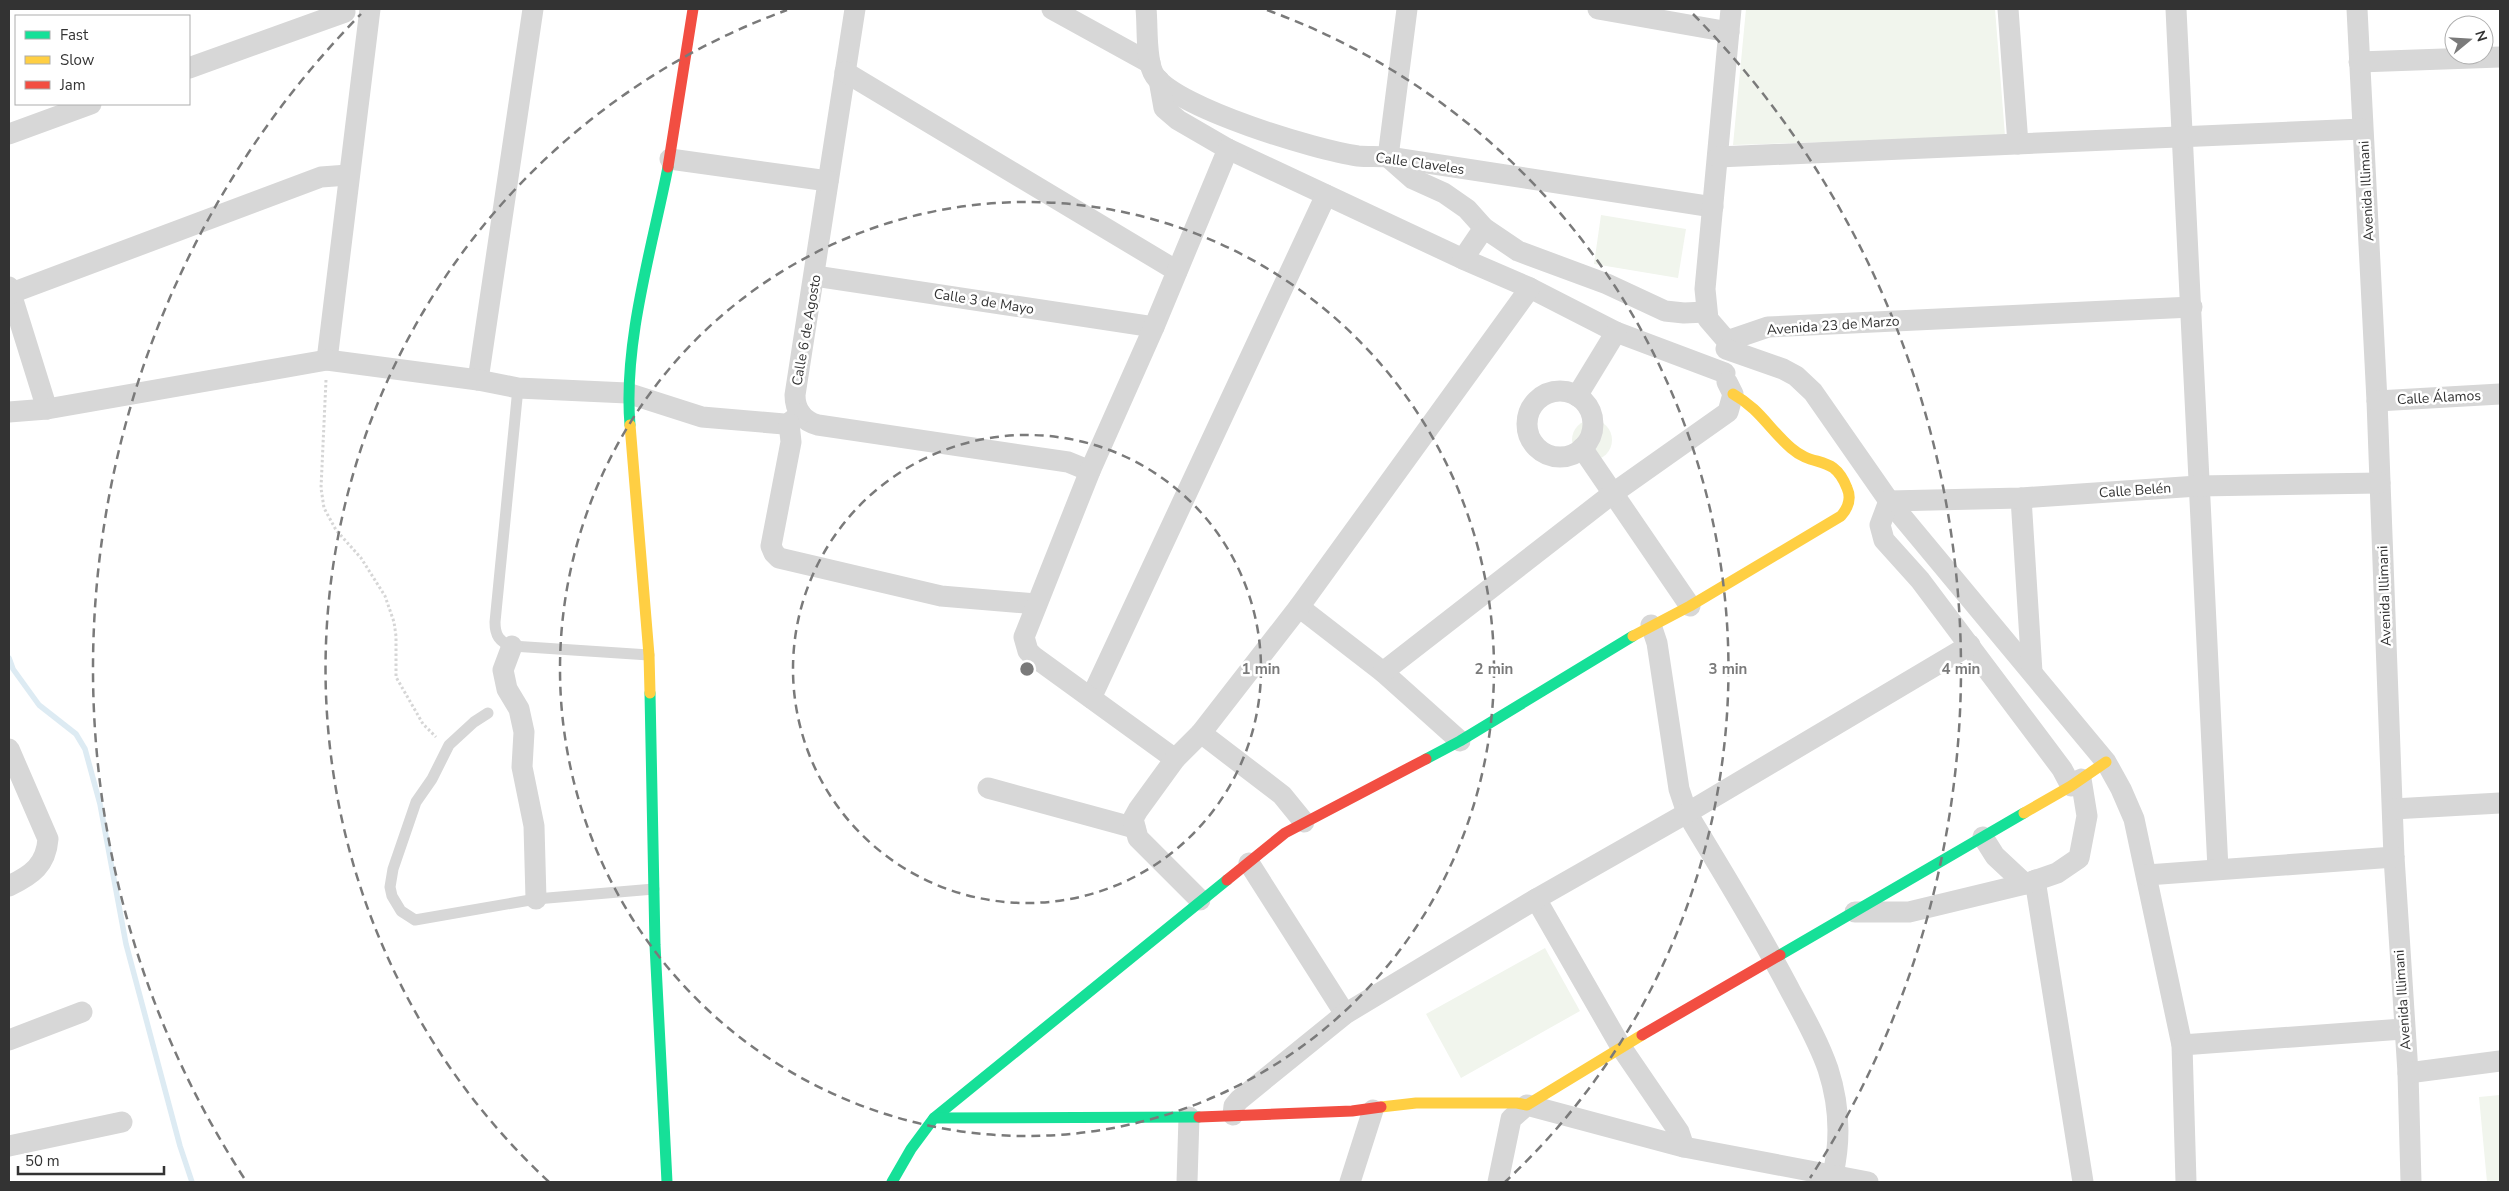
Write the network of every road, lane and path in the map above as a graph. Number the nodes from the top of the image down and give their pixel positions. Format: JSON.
{"nodes":[{"id":1,"x":533,"y":9,"type":"edge"},
{"id":2,"x":693,"y":9,"type":"edge"},
{"id":3,"x":855,"y":9,"type":"edge"},
{"id":4,"x":1052,"y":9,"type":"edge"},
{"id":5,"x":1146,"y":9,"type":"edge"},
{"id":6,"x":1407,"y":9,"type":"edge"},
{"id":7,"x":1598,"y":9,"type":"edge"},
{"id":8,"x":1731,"y":9,"type":"edge"},
{"id":9,"x":2008,"y":9,"type":"edge"},
{"id":10,"x":2176,"y":9,"type":"edge"},
{"id":11,"x":2357,"y":9,"type":"edge"},
{"id":12,"x":344,"y":10,"type":"edge"},
{"id":13,"x":369,"y":19,"type":"edge"},
{"id":14,"x":1729,"y":32,"type":"junction"},
{"id":15,"x":2500,"y":57,"type":"edge"},
{"id":16,"x":2359,"y":62,"type":"junction"},
{"id":17,"x":190,"y":68,"type":"edge"},
{"id":18,"x":1154,"y":71,"type":"junction"},
{"id":19,"x":845,"y":72,"type":"junction"},
{"id":20,"x":88,"y":105,"type":"edge"},
{"id":21,"x":2362,"y":129,"type":"junction"},
{"id":22,"x":9,"y":134,"type":"edge"},
{"id":23,"x":2183,"y":137,"type":"junction"},
{"id":24,"x":2018,"y":144,"type":"junction"},
{"id":25,"x":1228,"y":149,"type":"junction"},
{"id":26,"x":1388,"y":157,"type":"junction"},
{"id":27,"x":1718,"y":157,"type":"junction"},
{"id":28,"x":670,"y":159,"type":"junction"},
{"id":29,"x":348,"y":175,"type":"junction"},
{"id":30,"x":828,"y":181,"type":"junction"},
{"id":31,"x":1326,"y":195,"type":"junction"},
{"id":32,"x":1714,"y":207,"type":"junction"},
{"id":33,"x":1484,"y":228,"type":"junction"},
{"id":34,"x":1463,"y":259,"type":"junction"},
{"id":35,"x":1177,"y":271,"type":"junction"},
{"id":36,"x":815,"y":276,"type":"junction"},
{"id":37,"x":1530,"y":288,"type":"junction"},
{"id":38,"x":10,"y":291,"type":"edge"},
{"id":39,"x":2192,"y":306,"type":"junction"},
{"id":40,"x":1706,"y":312,"type":"junction"},
{"id":41,"x":1154,"y":327,"type":"junction"},
{"id":42,"x":1616,"y":332,"type":"junction"},
{"id":43,"x":1726,"y":345,"type":"junction"},
{"id":44,"x":327,"y":360,"type":"junction"},
{"id":45,"x":1725,"y":373,"type":"junction"},
{"id":46,"x":478,"y":380,"type":"junction"},
{"id":47,"x":518,"y":388,"type":"junction"},
{"id":48,"x":628,"y":393,"type":"junction"},
{"id":49,"x":1733,"y":394,"type":"junction"},
{"id":50,"x":2500,"y":394,"type":"edge"},
{"id":51,"x":1577,"y":396,"type":"junction"},
{"id":52,"x":2377,"y":401,"type":"junction"},
{"id":53,"x":47,"y":409,"type":"junction"},
{"id":54,"x":9,"y":412,"type":"edge"},
{"id":55,"x":795,"y":419,"type":"junction"},
{"id":56,"x":1582,"y":448,"type":"junction"},
{"id":57,"x":1090,"y":471,"type":"junction"},
{"id":58,"x":2380,"y":483,"type":"junction"},
{"id":59,"x":2198,"y":486,"type":"junction"},
{"id":60,"x":1612,"y":494,"type":"junction"},
{"id":61,"x":2021,"y":498,"type":"junction"},
{"id":62,"x":1890,"y":501,"type":"junction"},
{"id":63,"x":1036,"y":604,"type":"junction"},
{"id":64,"x":1690,"y":606,"type":"junction"},
{"id":65,"x":1299,"y":607,"type":"junction"},
{"id":66,"x":1651,"y":625,"type":"junction"},
{"id":67,"x":1970,"y":645,"type":"junction"},
{"id":68,"x":512,"y":646,"type":"junction"},
{"id":69,"x":649,"y":655,"type":"junction"},
{"id":70,"x":1383,"y":672,"type":"junction"},
{"id":71,"x":2032,"y":672,"type":"junction"},
{"id":72,"x":1091,"y":698,"type":"junction"},
{"id":73,"x":488,"y":713,"type":"dead end"},
{"id":74,"x":1201,"y":733,"type":"junction"},
{"id":75,"x":1460,"y":740,"type":"junction"},
{"id":76,"x":449,"y":745,"type":"junction"},
{"id":77,"x":9,"y":748,"type":"edge"},
{"id":78,"x":1175,"y":760,"type":"junction"},
{"id":79,"x":2106,"y":762,"type":"junction"},
{"id":80,"x":2076,"y":783,"type":"junction"},
{"id":81,"x":988,"y":788,"type":"dead end"},
{"id":82,"x":2500,"y":803,"type":"edge"},
{"id":83,"x":2393,"y":809,"type":"junction"},
{"id":84,"x":1687,"y":813,"type":"junction"},
{"id":85,"x":1304,"y":822,"type":"junction"},
{"id":86,"x":1135,"y":828,"type":"junction"},
{"id":87,"x":1983,"y":837,"type":"junction"},
{"id":88,"x":2394,"y":857,"type":"junction"},
{"id":89,"x":1248,"y":863,"type":"junction"},
{"id":90,"x":2218,"y":869,"type":"junction"},
{"id":91,"x":2147,"y":875,"type":"junction"},
{"id":92,"x":2030,"y":882,"type":"junction"},
{"id":93,"x":9,"y":886,"type":"edge"},
{"id":94,"x":654,"y":889,"type":"junction"},
{"id":95,"x":536,"y":899,"type":"junction"},
{"id":96,"x":1536,"y":899,"type":"junction"},
{"id":97,"x":1200,"y":900,"type":"junction"},
{"id":98,"x":1855,"y":912,"type":"junction"},
{"id":99,"x":1774,"y":959,"type":"junction"},
{"id":100,"x":82,"y":1012,"type":"dead end"},
{"id":101,"x":1345,"y":1014,"type":"junction"},
{"id":102,"x":2403,"y":1029,"type":"junction"},
{"id":103,"x":9,"y":1040,"type":"edge"},
{"id":104,"x":2182,"y":1045,"type":"junction"},
{"id":105,"x":1621,"y":1047,"type":"junction"},
{"id":106,"x":2500,"y":1060,"type":"edge"},
{"id":107,"x":2408,"y":1073,"type":"junction"},
{"id":108,"x":1527,"y":1105,"type":"junction"},
{"id":109,"x":1373,"y":1110,"type":"junction"},
{"id":110,"x":1233,"y":1115,"type":"junction"},
{"id":111,"x":1189,"y":1117,"type":"junction"},
{"id":112,"x":934,"y":1118,"type":"junction"},
{"id":113,"x":122,"y":1122,"type":"dead end"},
{"id":114,"x":9,"y":1146,"type":"edge"},
{"id":115,"x":1684,"y":1147,"type":"junction"},
{"id":116,"x":1833,"y":1174,"type":"junction"},
{"id":117,"x":667,"y":1182,"type":"edge"},
{"id":118,"x":892,"y":1182,"type":"edge"},
{"id":119,"x":1188,"y":1182,"type":"edge"},
{"id":120,"x":1350,"y":1182,"type":"edge"},
{"id":121,"x":1498,"y":1182,"type":"edge"},
{"id":122,"x":1868,"y":1182,"type":"edge"},
{"id":123,"x":2083,"y":1182,"type":"edge"},
{"id":124,"x":2186,"y":1182,"type":"edge"},
{"id":125,"x":2411,"y":1182,"type":"edge"}],
"edges":[{"from":1,"to":46,"type":"street"},
{"from":2,"to":28,"type":"street"},
{"from":3,"to":19,"type":"street","name":"Calle 6 de Agosto"},
{"from":4,"to":18,"type":"street","name":"Calle Claveles"},
{"from":5,"to":18,"type":"street"},
{"from":6,"to":26,"type":"street"},
{"from":7,"to":14,"type":"street"},
{"from":8,"to":14,"type":"street"},
{"from":9,"to":24,"type":"street"},
{"from":10,"to":23,"type":"street"},
{"from":11,"to":16,"type":"street","name":"Avenida Illimani"},
{"from":12,"to":13,"type":"street"},
{"from":12,"to":17,"type":"street"},
{"from":13,"to":29,"type":"street"},
{"from":14,"to":27,"type":"street"},
{"from":15,"to":16,"type":"street"},
{"from":16,"to":21,"type":"street","name":"Avenida Illimani"},
{"from":18,"to":25,"type":"street"},
{"from":18,"to":26,"type":"street","name":"Calle Claveles"},
{"from":19,"to":30,"type":"street","name":"Calle 6 de Agosto"},
{"from":19,"to":35,"type":"street"},
{"from":20,"to":22,"type":"street"},
{"from":21,"to":23,"type":"street"},
{"from":21,"to":52,"type":"street","name":"Avenida Illimani"},
{"from":23,"to":24,"type":"street"},
{"from":23,"to":39,"type":"street"},
{"from":24,"to":27,"type":"street"},
{"from":25,"to":31,"type":"street"},
{"from":25,"to":35,"type":"street"},
{"from":26,"to":32,"type":"street","name":"Calle Claveles"},
{"from":26,"to":33,"type":"street"},
{"from":27,"to":32,"type":"street"},
{"from":28,"to":30,"type":"street"},
{"from":28,"to":48,"type":"street"},
{"from":29,"to":38,"type":"street"},
{"from":29,"to":44,"type":"street"},
{"from":30,"to":36,"type":"street","name":"Calle 6 de Agosto"},
{"from":31,"to":34,"type":"street"},
{"from":31,"to":72,"type":"street"},
{"from":32,"to":40,"type":"street"},
{"from":33,"to":34,"type":"street"},
{"from":33,"to":40,"type":"street"},
{"from":34,"to":37,"type":"street"},
{"from":35,"to":41,"type":"street"},
{"from":36,"to":41,"type":"street","name":"Calle 3 de Mayo"},
{"from":36,"to":55,"type":"street","name":"Calle 6 de Agosto"},
{"from":37,"to":42,"type":"street"},
{"from":37,"to":65,"type":"street"},
{"from":38,"to":53,"type":"street"},
{"from":39,"to":43,"type":"street","name":"Avenida 23 de Marzo"},
{"from":39,"to":59,"type":"street"},
{"from":40,"to":43,"type":"street"},
{"from":41,"to":57,"type":"street"},
{"from":42,"to":45,"type":"street"},
{"from":42,"to":51,"type":"street"},
{"from":43,"to":45,"type":"street"},
{"from":43,"to":62,"type":"street"},
{"from":44,"to":46,"type":"street"},
{"from":44,"to":53,"type":"street"},
{"from":44,"to":76,"type":"path"},
{"from":45,"to":49,"type":"street"},
{"from":46,"to":47,"type":"street"},
{"from":47,"to":48,"type":"street"},
{"from":47,"to":68,"type":"lane"},
{"from":48,"to":55,"type":"street"},
{"from":48,"to":69,"type":"street"},
{"from":49,"to":60,"type":"street"},
{"from":49,"to":64,"type":"street"},
{"from":50,"to":52,"type":"street","name":"Calle Álamos"},
{"from":51,"to":56,"type":"street"},
{"from":51,"to":56,"type":"street"},
{"from":52,"to":58,"type":"street","name":"Avenida Illimani"},
{"from":53,"to":54,"type":"street"},
{"from":55,"to":57,"type":"street"},
{"from":55,"to":63,"type":"street","name":"Calle 6 de Agosto"},
{"from":56,"to":60,"type":"street"},
{"from":57,"to":63,"type":"street"},
{"from":58,"to":59,"type":"street","name":"Calle Belén"},
{"from":58,"to":83,"type":"street","name":"Avenida Illimani"},
{"from":59,"to":61,"type":"street","name":"Calle Belén"},
{"from":59,"to":90,"type":"street"},
{"from":60,"to":64,"type":"street"},
{"from":60,"to":70,"type":"street"},
{"from":61,"to":62,"type":"street","name":"Calle Belén"},
{"from":61,"to":71,"type":"street"},
{"from":62,"to":67,"type":"street"},
{"from":62,"to":71,"type":"street"},
{"from":63,"to":72,"type":"street"},
{"from":64,"to":66,"type":"street"},
{"from":65,"to":70,"type":"street"},
{"from":65,"to":74,"type":"street"},
{"from":66,"to":75,"type":"street"},
{"from":66,"to":84,"type":"street"},
{"from":67,"to":80,"type":"street"},
{"from":67,"to":84,"type":"street"},
{"from":68,"to":69,"type":"lane"},
{"from":68,"to":95,"type":"street"},
{"from":69,"to":94,"type":"street"},
{"from":70,"to":75,"type":"street"},
{"from":71,"to":79,"type":"street"},
{"from":72,"to":78,"type":"street"},
{"from":73,"to":76,"type":"lane"},
{"from":74,"to":78,"type":"street"},
{"from":74,"to":85,"type":"street"},
{"from":75,"to":85,"type":"street"},
{"from":76,"to":95,"type":"lane"},
{"from":77,"to":93,"type":"street"},
{"from":78,"to":86,"type":"street"},
{"from":79,"to":80,"type":"street"},
{"from":79,"to":91,"type":"street"},
{"from":80,"to":87,"type":"street"},
{"from":80,"to":92,"type":"street"},
{"from":81,"to":86,"type":"street"},
{"from":82,"to":83,"type":"street"},
{"from":83,"to":88,"type":"street","name":"Avenida Illimani"},
{"from":84,"to":96,"type":"street"},
{"from":84,"to":99,"type":"street"},
{"from":85,"to":89,"type":"street"},
{"from":86,"to":97,"type":"street"},
{"from":87,"to":92,"type":"street"},
{"from":87,"to":98,"type":"street"},
{"from":88,"to":90,"type":"street"},
{"from":88,"to":102,"type":"street","name":"Avenida Illimani"},
{"from":89,"to":97,"type":"street"},
{"from":89,"to":101,"type":"street"},
{"from":90,"to":91,"type":"street"},
{"from":91,"to":104,"type":"street"},
{"from":92,"to":98,"type":"street"},
{"from":92,"to":123,"type":"street"},
{"from":94,"to":95,"type":"lane"},
{"from":94,"to":117,"type":"street"},
{"from":96,"to":101,"type":"street"},
{"from":96,"to":105,"type":"street"},
{"from":97,"to":112,"type":"street"},
{"from":98,"to":99,"type":"street"},
{"from":99,"to":105,"type":"street"},
{"from":99,"to":116,"type":"street"},
{"from":100,"to":103,"type":"street"},
{"from":101,"to":110,"type":"street"},
{"from":102,"to":104,"type":"street"},
{"from":102,"to":107,"type":"street","name":"Avenida Illimani"},
{"from":104,"to":124,"type":"street"},
{"from":105,"to":108,"type":"street"},
{"from":105,"to":115,"type":"street"},
{"from":106,"to":107,"type":"street"},
{"from":107,"to":125,"type":"street","name":"Avenida Illimani"},
{"from":108,"to":109,"type":"street"},
{"from":108,"to":115,"type":"street"},
{"from":108,"to":121,"type":"street"},
{"from":109,"to":110,"type":"street"},
{"from":109,"to":120,"type":"street"},
{"from":110,"to":111,"type":"street"},
{"from":111,"to":112,"type":"street"},
{"from":111,"to":119,"type":"street"},
{"from":112,"to":118,"type":"street"},
{"from":113,"to":114,"type":"street"},
{"from":115,"to":116,"type":"street"},
{"from":116,"to":122,"type":"street"}]}
